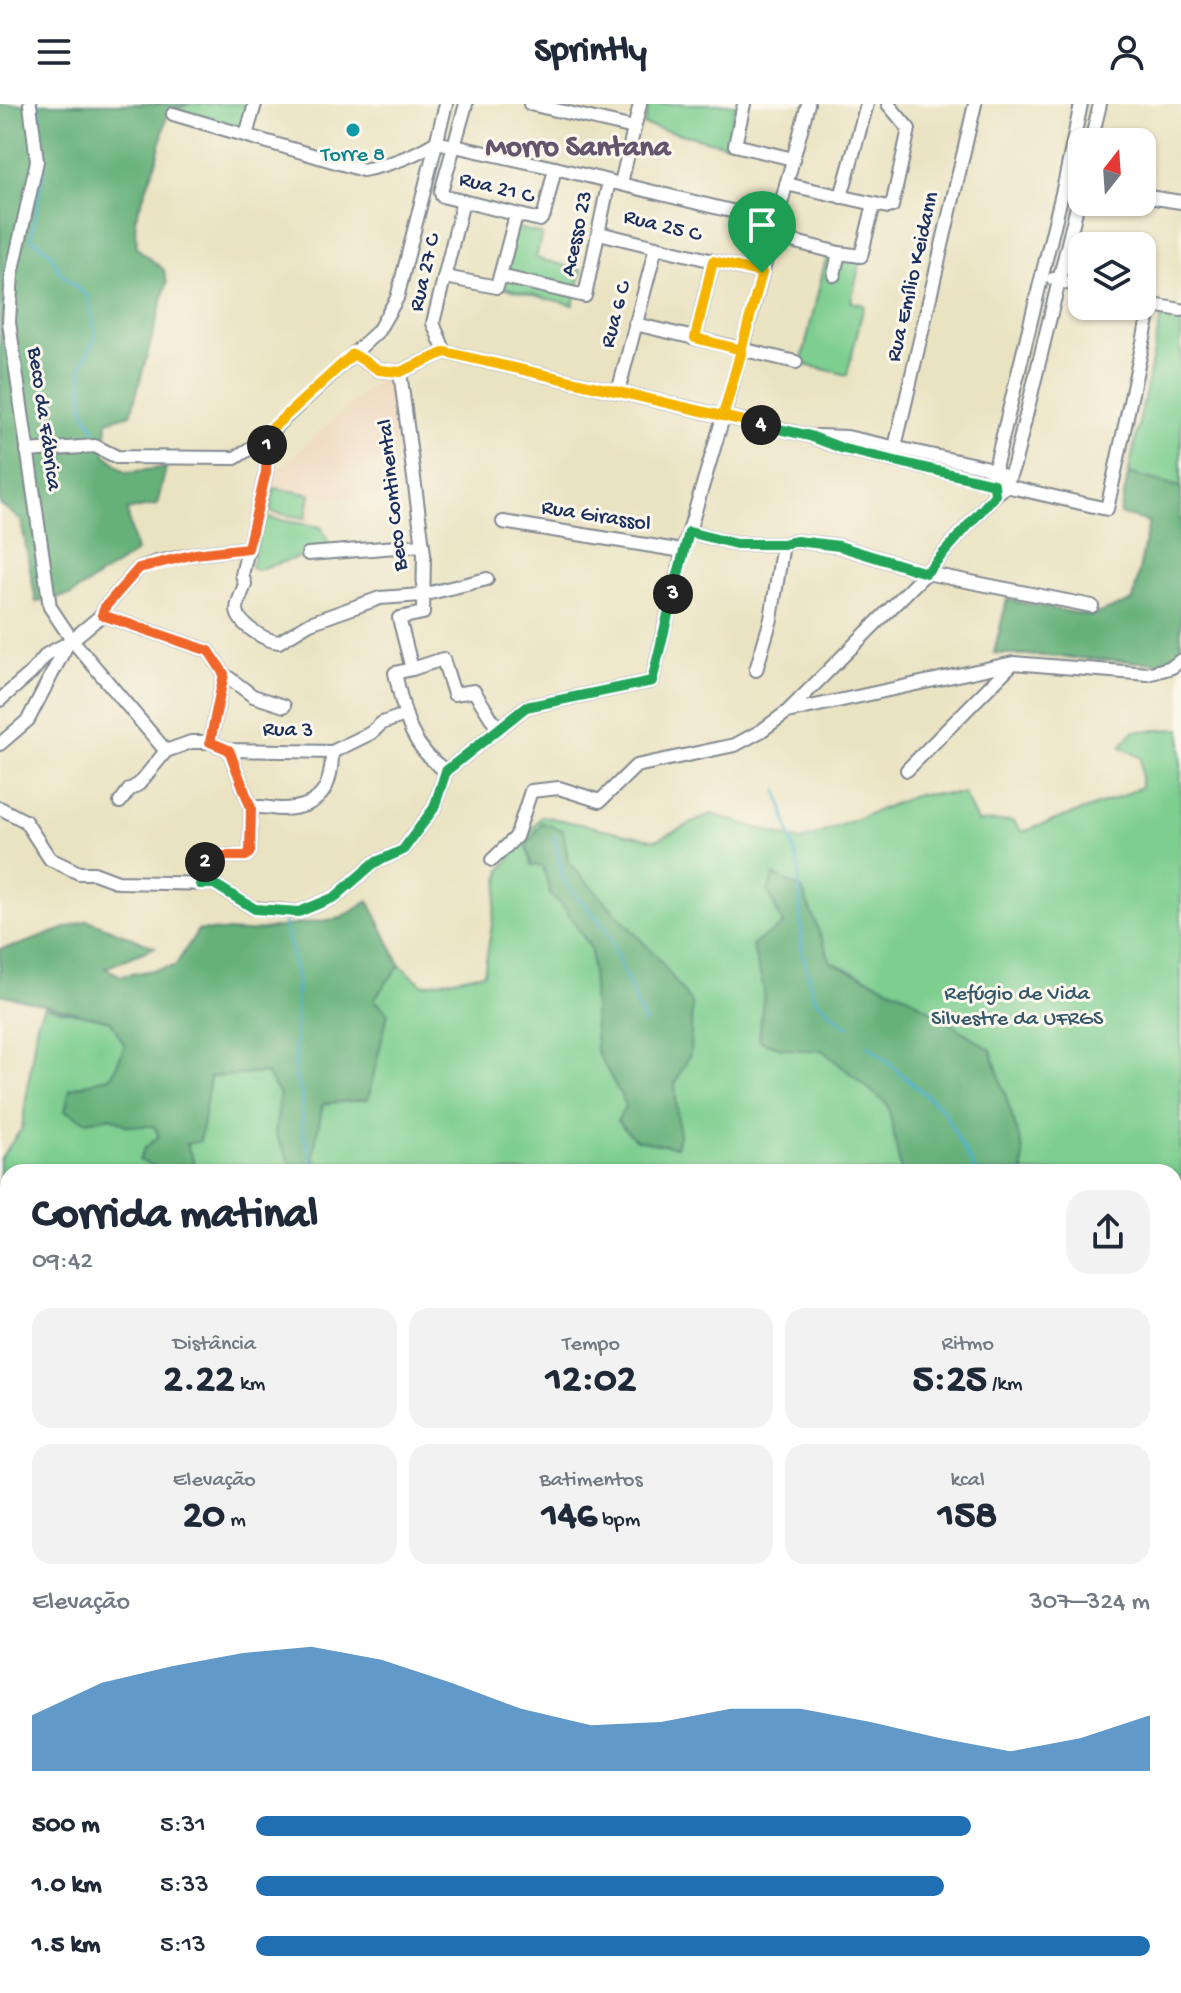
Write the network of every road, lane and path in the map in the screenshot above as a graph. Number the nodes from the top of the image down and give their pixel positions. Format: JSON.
{"nodes":[{"id":1,"x":30,"y":104,"type":"edge"},
{"id":2,"x":255,"y":104,"type":"edge"},
{"id":3,"x":446,"y":104,"type":"edge"},
{"id":4,"x":466,"y":104,"type":"edge"},
{"id":5,"x":530,"y":104,"type":"edge"},
{"id":6,"x":640,"y":104,"type":"edge"},
{"id":7,"x":744,"y":104,"type":"edge"},
{"id":8,"x":808,"y":104,"type":"edge"},
{"id":9,"x":867,"y":104,"type":"edge"},
{"id":10,"x":975,"y":104,"type":"edge"},
{"id":11,"x":1081,"y":104,"type":"edge"},
{"id":12,"x":1100,"y":104,"type":"edge"},
{"id":13,"x":890,"y":107,"type":"edge"},
{"id":14,"x":583,"y":109,"type":"edge"},
{"id":15,"x":173,"y":114,"type":"dead end"},
{"id":16,"x":634,"y":128,"type":"junction"},
{"id":17,"x":1094,"y":128,"type":"edge"},
{"id":18,"x":246,"y":135,"type":"junction"},
{"id":19,"x":436,"y":142,"type":"junction"},
{"id":20,"x":455,"y":146,"type":"junction"},
{"id":21,"x":793,"y":159,"type":"junction"},
{"id":22,"x":555,"y":168,"type":"junction"},
{"id":23,"x":1065,"y":181,"type":"junction"},
{"id":24,"x":615,"y":182,"type":"junction"},
{"id":25,"x":1068,"y":182,"type":"edge"},
{"id":26,"x":786,"y":184,"type":"junction"},
{"id":27,"x":841,"y":197,"type":"junction"},
{"id":28,"x":1156,"y":198,"type":"edge"},
{"id":29,"x":463,"y":201,"type":"junction"},
{"id":30,"x":1181,"y":202,"type":"edge"},
{"id":31,"x":874,"y":204,"type":"junction"},
{"id":32,"x":516,"y":215,"type":"junction"},
{"id":33,"x":1074,"y":216,"type":"edge"},
{"id":34,"x":776,"y":222,"type":"junction"},
{"id":35,"x":599,"y":233,"type":"junction"},
{"id":36,"x":772,"y":236,"type":"junction"},
{"id":37,"x":656,"y":247,"type":"junction"},
{"id":38,"x":839,"y":253,"type":"junction"},
{"id":39,"x":713,"y":261,"type":"junction"},
{"id":40,"x":762,"y":273,"type":"junction"},
{"id":41,"x":834,"y":275,"type":"dead end"},
{"id":42,"x":500,"y":276,"type":"junction"},
{"id":43,"x":445,"y":277,"type":"junction"},
{"id":44,"x":1042,"y":277,"type":"junction"},
{"id":45,"x":1058,"y":280,"type":"junction"},
{"id":46,"x":1068,"y":283,"type":"edge"},
{"id":47,"x":1156,"y":306,"type":"edge"},
{"id":48,"x":1181,"y":310,"type":"edge"},
{"id":49,"x":1144,"y":320,"type":"edge"},
{"id":50,"x":635,"y":324,"type":"junction"},
{"id":51,"x":695,"y":338,"type":"junction"},
{"id":52,"x":742,"y":350,"type":"junction"},
{"id":53,"x":445,"y":352,"type":"junction"},
{"id":54,"x":353,"y":354,"type":"junction"},
{"id":55,"x":796,"y":362,"type":"dead end"},
{"id":56,"x":400,"y":372,"type":"junction"},
{"id":57,"x":1017,"y":379,"type":"junction"},
{"id":58,"x":1035,"y":382,"type":"junction"},
{"id":59,"x":618,"y":392,"type":"junction"},
{"id":60,"x":723,"y":416,"type":"junction"},
{"id":61,"x":267,"y":433,"type":"junction"},
{"id":62,"x":27,"y":451,"type":"junction"},
{"id":63,"x":893,"y":454,"type":"junction"},
{"id":64,"x":1002,"y":484,"type":"junction"},
{"id":65,"x":503,"y":522,"type":"dead end"},
{"id":66,"x":689,"y":532,"type":"junction"},
{"id":67,"x":783,"y":544,"type":"junction"},
{"id":68,"x":422,"y":545,"type":"junction"},
{"id":69,"x":248,"y":548,"type":"junction"},
{"id":70,"x":683,"y":551,"type":"junction"},
{"id":71,"x":308,"y":554,"type":"dead end"},
{"id":72,"x":926,"y":573,"type":"junction"},
{"id":73,"x":487,"y":579,"type":"dead end"},
{"id":74,"x":422,"y":595,"type":"junction"},
{"id":75,"x":1092,"y":606,"type":"dead end"},
{"id":76,"x":102,"y":615,"type":"junction"},
{"id":77,"x":70,"y":641,"type":"junction"},
{"id":78,"x":1181,"y":660,"type":"edge"},
{"id":79,"x":1013,"y":663,"type":"junction"},
{"id":80,"x":412,"y":669,"type":"junction"},
{"id":81,"x":756,"y":670,"type":"dead end"},
{"id":82,"x":224,"y":674,"type":"junction"},
{"id":83,"x":0,"y":700,"type":"edge"},
{"id":84,"x":284,"y":706,"type":"dead end"},
{"id":85,"x":787,"y":712,"type":"junction"},
{"id":86,"x":405,"y":715,"type":"junction"},
{"id":87,"x":498,"y":729,"type":"junction"},
{"id":88,"x":210,"y":742,"type":"junction"},
{"id":89,"x":0,"y":744,"type":"edge"},
{"id":90,"x":229,"y":750,"type":"junction"},
{"id":91,"x":166,"y":751,"type":"junction"},
{"id":92,"x":332,"y":752,"type":"junction"},
{"id":93,"x":907,"y":770,"type":"dead end"},
{"id":94,"x":446,"y":771,"type":"junction"},
{"id":95,"x":120,"y":802,"type":"dead end"},
{"id":96,"x":0,"y":808,"type":"edge"},
{"id":97,"x":251,"y":808,"type":"junction"},
{"id":98,"x":492,"y":860,"type":"dead end"},
{"id":99,"x":200,"y":884,"type":"junction"}],
"edges":[{"from":1,"to":62,"type":"street","name":"Beco da Fábrica"},
{"from":2,"to":18,"type":"street"},
{"from":3,"to":19,"type":"street"},
{"from":4,"to":20,"type":"street"},
{"from":5,"to":14,"type":"street"},
{"from":6,"to":16,"type":"street"},
{"from":7,"to":21,"type":"street"},
{"from":8,"to":21,"type":"street"},
{"from":9,"to":27,"type":"street"},
{"from":10,"to":63,"type":"street","name":"Rua Emílio Keidann"},
{"from":11,"to":23,"type":"street"},
{"from":12,"to":17,"type":"street"},
{"from":13,"to":31,"type":"street"},
{"from":14,"to":16,"type":"street"},
{"from":15,"to":18,"type":"street"},
{"from":16,"to":24,"type":"street"},
{"from":18,"to":19,"type":"street"},
{"from":19,"to":20,"type":"street"},
{"from":19,"to":54,"type":"street"},
{"from":20,"to":22,"type":"street"},
{"from":20,"to":29,"type":"street","name":"Rua 21 C"},
{"from":21,"to":26,"type":"street"},
{"from":22,"to":24,"type":"street"},
{"from":22,"to":32,"type":"street","name":"Rua 21 C"},
{"from":23,"to":25,"type":"street"},
{"from":23,"to":44,"type":"street"},
{"from":24,"to":34,"type":"street"},
{"from":24,"to":35,"type":"street","name":"Acesso 23"},
{"from":26,"to":27,"type":"street"},
{"from":26,"to":34,"type":"street"},
{"from":27,"to":31,"type":"street"},
{"from":28,"to":30,"type":"street"},
{"from":29,"to":32,"type":"street","name":"Rua 21 C"},
{"from":29,"to":43,"type":"street","name":"Rua 27 C"},
{"from":31,"to":38,"type":"street"},
{"from":32,"to":42,"type":"street"},
{"from":33,"to":45,"type":"street"},
{"from":34,"to":36,"type":"street"},
{"from":35,"to":37,"type":"street","name":"Rua 25 C"},
{"from":35,"to":42,"type":"street","name":"Acesso 23"},
{"from":36,"to":38,"type":"street"},
{"from":36,"to":40,"type":"street"},
{"from":37,"to":39,"type":"street","name":"Rua 25 C"},
{"from":37,"to":50,"type":"street","name":"Rua 6 C"},
{"from":38,"to":41,"type":"street"},
{"from":39,"to":40,"type":"street","name":"Rua 25 C"},
{"from":39,"to":51,"type":"street"},
{"from":40,"to":52,"type":"street"},
{"from":42,"to":43,"type":"street"},
{"from":43,"to":53,"type":"street","name":"Rua 27 C"},
{"from":44,"to":45,"type":"street"},
{"from":44,"to":57,"type":"street"},
{"from":45,"to":46,"type":"street"},
{"from":45,"to":58,"type":"street"},
{"from":47,"to":48,"type":"street"},
{"from":49,"to":64,"type":"street"},
{"from":50,"to":51,"type":"street"},
{"from":50,"to":59,"type":"street","name":"Rua 6 C"},
{"from":51,"to":52,"type":"street"},
{"from":52,"to":55,"type":"street"},
{"from":52,"to":60,"type":"street"},
{"from":53,"to":56,"type":"street"},
{"from":53,"to":59,"type":"street"},
{"from":54,"to":56,"type":"street"},
{"from":54,"to":61,"type":"street"},
{"from":56,"to":68,"type":"street","name":"Beco Continental"},
{"from":57,"to":58,"type":"street"},
{"from":57,"to":64,"type":"street"},
{"from":58,"to":64,"type":"street"},
{"from":59,"to":60,"type":"street"},
{"from":60,"to":63,"type":"street"},
{"from":60,"to":66,"type":"street"},
{"from":61,"to":62,"type":"street"},
{"from":61,"to":69,"type":"street"},
{"from":62,"to":77,"type":"street","name":"Beco da Fábrica"},
{"from":63,"to":64,"type":"street"},
{"from":64,"to":72,"type":"street"},
{"from":65,"to":70,"type":"street","name":"Rua Girassol"},
{"from":66,"to":67,"type":"street"},
{"from":66,"to":70,"type":"street"},
{"from":67,"to":72,"type":"street"},
{"from":67,"to":81,"type":"street"},
{"from":68,"to":71,"type":"street"},
{"from":68,"to":74,"type":"street","name":"Beco Continental"},
{"from":69,"to":74,"type":"street"},
{"from":69,"to":76,"type":"street"},
{"from":70,"to":87,"type":"street"},
{"from":72,"to":75,"type":"street"},
{"from":72,"to":85,"type":"street"},
{"from":73,"to":74,"type":"street"},
{"from":74,"to":80,"type":"street","name":"Beco Continental"},
{"from":76,"to":77,"type":"street"},
{"from":76,"to":82,"type":"street"},
{"from":77,"to":83,"type":"street"},
{"from":77,"to":89,"type":"street"},
{"from":77,"to":91,"type":"street"},
{"from":78,"to":79,"type":"street"},
{"from":79,"to":85,"type":"street"},
{"from":79,"to":93,"type":"street"},
{"from":80,"to":86,"type":"street"},
{"from":80,"to":87,"type":"street"},
{"from":82,"to":84,"type":"street"},
{"from":82,"to":88,"type":"street"},
{"from":85,"to":98,"type":"street"},
{"from":86,"to":92,"type":"street","name":"Rua 3"},
{"from":86,"to":94,"type":"street"},
{"from":87,"to":94,"type":"street"},
{"from":88,"to":90,"type":"street","name":"Rua 3"},
{"from":88,"to":91,"type":"street"},
{"from":90,"to":92,"type":"street","name":"Rua 3"},
{"from":90,"to":97,"type":"street"},
{"from":91,"to":95,"type":"street"},
{"from":92,"to":97,"type":"street"},
{"from":94,"to":99,"type":"street"},
{"from":96,"to":99,"type":"street"},
{"from":97,"to":99,"type":"street"}]}
